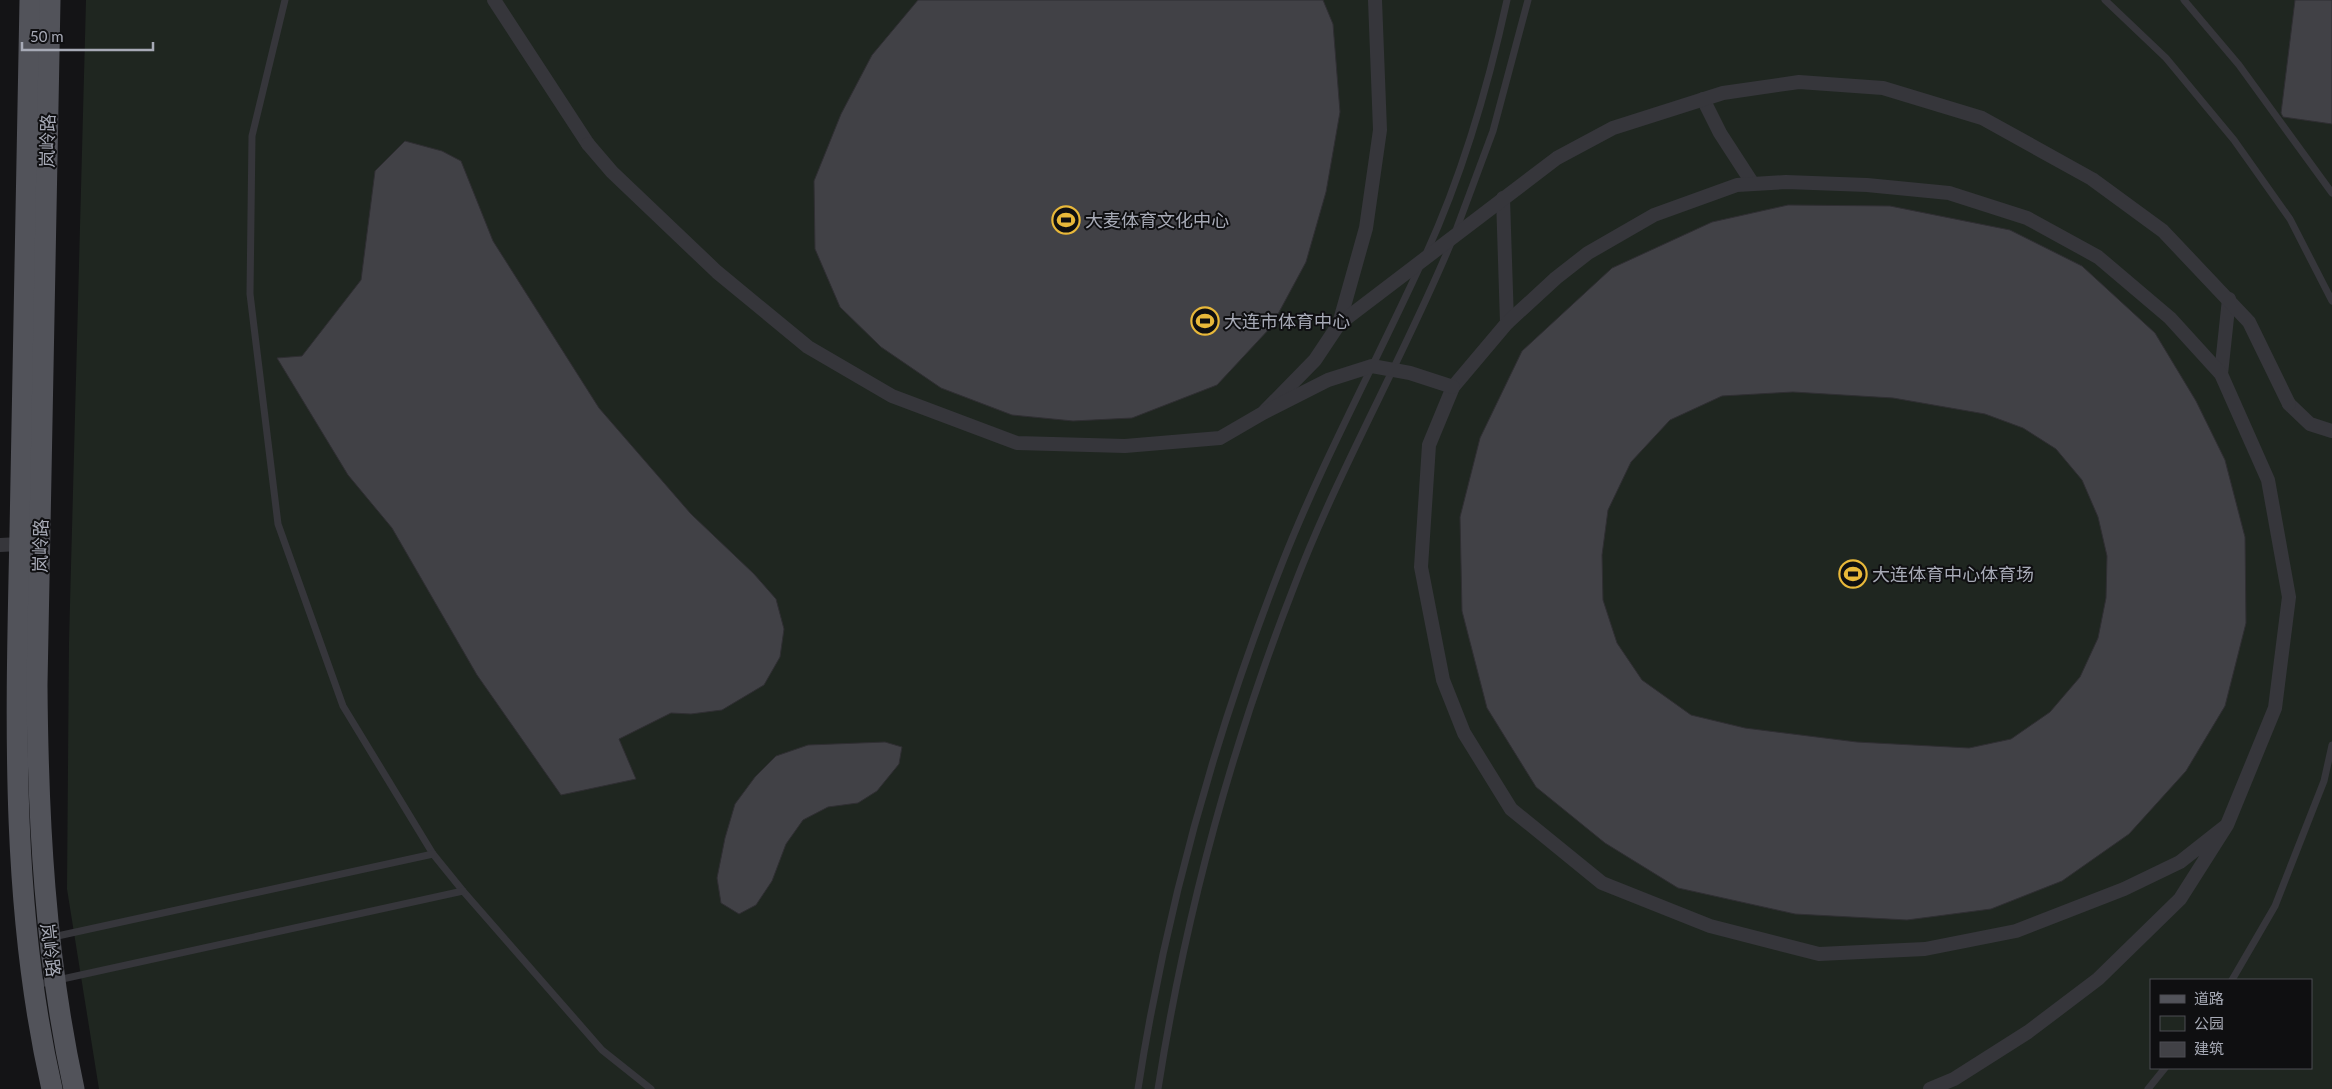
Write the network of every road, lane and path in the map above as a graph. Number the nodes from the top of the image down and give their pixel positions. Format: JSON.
{"nodes":[{"id":1,"x":30,"y":0,"type":"edge"},
{"id":2,"x":50,"y":0,"type":"edge"},
{"id":3,"x":284,"y":0,"type":"edge"},
{"id":4,"x":494,"y":0,"type":"edge"},
{"id":5,"x":1375,"y":0,"type":"edge"},
{"id":6,"x":1507,"y":0,"type":"edge"},
{"id":7,"x":1528,"y":0,"type":"edge"},
{"id":8,"x":2105,"y":0,"type":"edge"},
{"id":9,"x":2184,"y":0,"type":"edge"},
{"id":10,"x":1703,"y":99,"type":"junction"},
{"id":11,"x":1754,"y":184,"type":"junction"},
{"id":12,"x":2332,"y":192,"type":"edge"},
{"id":13,"x":1503,"y":198,"type":"junction"},
{"id":14,"x":2229,"y":299,"type":"junction"},
{"id":15,"x":2332,"y":301,"type":"edge"},
{"id":16,"x":1507,"y":323,"type":"junction"},
{"id":17,"x":1339,"y":324,"type":"junction"},
{"id":18,"x":2221,"y":374,"type":"junction"},
{"id":19,"x":1453,"y":387,"type":"junction"},
{"id":20,"x":1263,"y":413,"type":"junction"},
{"id":21,"x":2332,"y":431,"type":"edge"},
{"id":22,"x":10,"y":544,"type":"edge"},
{"id":23,"x":2332,"y":745,"type":"edge"},
{"id":24,"x":2227,"y":825,"type":"junction"},
{"id":25,"x":433,"y":854,"type":"junction"},
{"id":26,"x":463,"y":891,"type":"junction"},
{"id":27,"x":39,"y":940,"type":"junction"},
{"id":28,"x":2233,"y":979,"type":"edge"},
{"id":29,"x":55,"y":980,"type":"junction"},
{"id":30,"x":34,"y":985,"type":"junction"},
{"id":31,"x":2164,"y":1069,"type":"edge"},
{"id":32,"x":52,"y":1089,"type":"edge"},
{"id":33,"x":74,"y":1089,"type":"edge"},
{"id":34,"x":651,"y":1089,"type":"edge"},
{"id":35,"x":1138,"y":1089,"type":"edge"},
{"id":36,"x":1158,"y":1089,"type":"edge"},
{"id":37,"x":1930,"y":1089,"type":"edge"},
{"id":38,"x":2148,"y":1089,"type":"edge"}],
"edges":[{"from":1,"to":22,"type":"main road","name":"岚岭路"},
{"from":2,"to":27,"type":"main road","name":"岚岭路"},
{"from":3,"to":25,"type":"lane"},
{"from":4,"to":20,"type":"street","bridge":true},
{"from":5,"to":17,"type":"street"},
{"from":6,"to":35,"type":"lane"},
{"from":7,"to":36,"type":"lane"},
{"from":8,"to":15,"type":"lane"},
{"from":9,"to":12,"type":"lane"},
{"from":10,"to":11,"type":"street"},
{"from":10,"to":13,"type":"street","bridge":true},
{"from":10,"to":14,"type":"street","bridge":true},
{"from":11,"to":16,"type":"street"},
{"from":11,"to":18,"type":"street"},
{"from":13,"to":16,"type":"street"},
{"from":13,"to":17,"type":"street","bridge":true},
{"from":14,"to":18,"type":"street"},
{"from":14,"to":21,"type":"street","bridge":true},
{"from":16,"to":19,"type":"street"},
{"from":17,"to":20,"type":"street","bridge":true},
{"from":18,"to":24,"type":"street"},
{"from":19,"to":20,"type":"street","bridge":true},
{"from":19,"to":24,"type":"street"},
{"from":22,"to":27,"type":"main road","name":"岚岭路"},
{"from":23,"to":28,"type":"lane"},
{"from":24,"to":37,"type":"street"},
{"from":25,"to":26,"type":"lane"},
{"from":25,"to":27,"type":"lane"},
{"from":26,"to":29,"type":"lane"},
{"from":26,"to":34,"type":"lane"},
{"from":27,"to":29,"type":"main road","name":"岚岭路"},
{"from":27,"to":30,"type":"main road","name":"岚岭路"},
{"from":29,"to":30,"type":"lane"},
{"from":29,"to":33,"type":"main road","name":"岚岭路"},
{"from":30,"to":32,"type":"main road","name":"岚岭路"},
{"from":31,"to":38,"type":"lane"}]}
